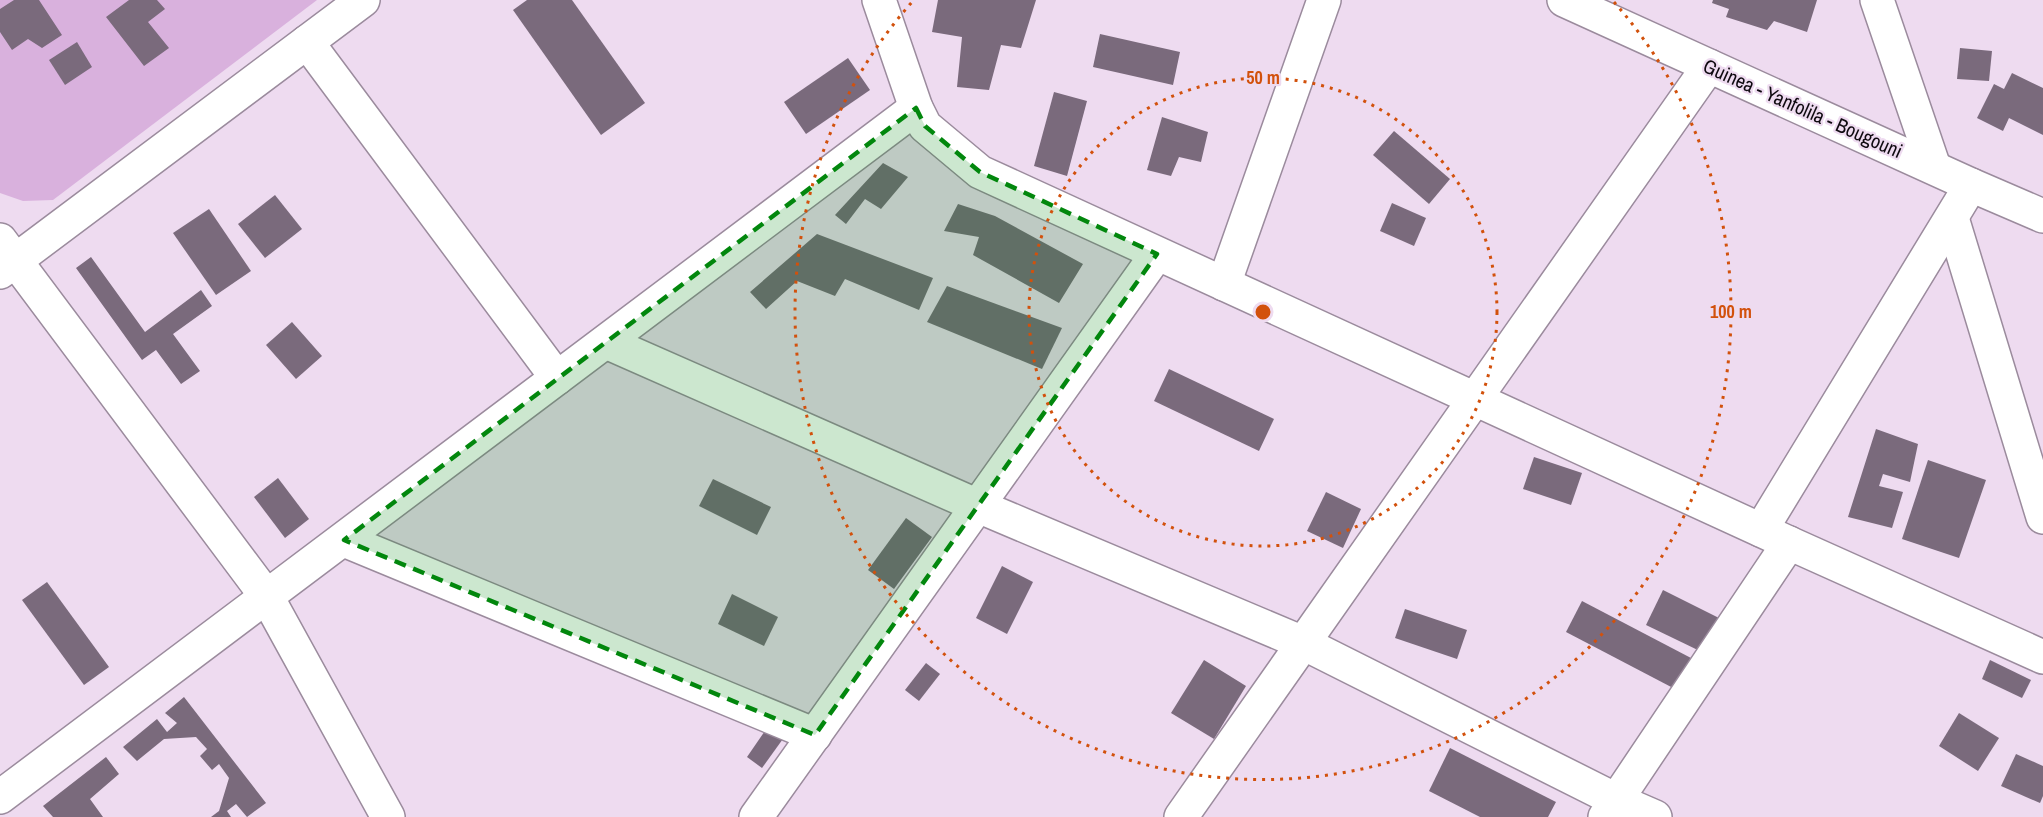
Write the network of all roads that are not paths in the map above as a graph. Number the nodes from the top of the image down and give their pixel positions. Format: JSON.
{"nodes":[{"id":1,"x":363,"y":0,"type":"edge"},
{"id":2,"x":879,"y":0,"type":"edge"},
{"id":3,"x":1324,"y":0,"type":"edge"},
{"id":4,"x":1564,"y":0,"type":"edge"},
{"id":5,"x":1877,"y":0,"type":"edge"},
{"id":6,"x":307,"y":42,"type":"junction"},
{"id":7,"x":1709,"y":66,"type":"junction"},
{"id":8,"x":916,"y":108,"type":"junction"},
{"id":9,"x":1934,"y":167,"type":"junction"},
{"id":10,"x":1971,"y":185,"type":"junction"},
{"id":11,"x":2043,"y":216,"type":"edge"},
{"id":12,"x":1952,"y":218,"type":"junction"},
{"id":13,"x":1157,"y":254,"type":"junction"},
{"id":14,"x":5,"y":257,"type":"edge"},
{"id":15,"x":1224,"y":284,"type":"junction"},
{"id":16,"x":606,"y":342,"type":"junction"},
{"id":17,"x":557,"y":378,"type":"junction"},
{"id":18,"x":1475,"y":400,"type":"junction"},
{"id":19,"x":978,"y":506,"type":"junction"},
{"id":20,"x":2043,"y":517,"type":"edge"},
{"id":21,"x":1775,"y":537,"type":"junction"},
{"id":22,"x":344,"y":540,"type":"junction"},
{"id":23,"x":267,"y":597,"type":"junction"},
{"id":24,"x":1303,"y":643,"type":"junction"},
{"id":25,"x":2043,"y":657,"type":"edge"},
{"id":26,"x":815,"y":735,"type":"junction"},
{"id":27,"x":0,"y":797,"type":"edge"},
{"id":28,"x":1611,"y":808,"type":"edge"},
{"id":29,"x":388,"y":817,"type":"edge"},
{"id":30,"x":756,"y":817,"type":"edge"},
{"id":31,"x":1181,"y":817,"type":"edge"},
{"id":32,"x":1655,"y":817,"type":"edge"}],
"edges":[{"from":1,"to":6,"type":"street"},
{"from":2,"to":8,"type":"street"},
{"from":3,"to":15,"type":"street"},
{"from":4,"to":7,"type":"street","name":"Guinea - Yanfolila - Bougouni"},
{"from":5,"to":9,"type":"street"},
{"from":6,"to":14,"type":"street"},
{"from":6,"to":17,"type":"street"},
{"from":7,"to":9,"type":"street","name":"Guinea - Yanfolila - Bougouni"},
{"from":7,"to":18,"type":"street"},
{"from":8,"to":13,"type":"street"},
{"from":8,"to":16,"type":"street"},
{"from":9,"to":10,"type":"street","name":"Guinea - Yanfolila - Bougouni"},
{"from":10,"to":11,"type":"street","name":"Guinea - Yanfolila - Bougouni"},
{"from":10,"to":12,"type":"street"},
{"from":12,"to":20,"type":"street"},
{"from":12,"to":21,"type":"street"},
{"from":13,"to":15,"type":"street"},
{"from":13,"to":19,"type":"street"},
{"from":14,"to":23,"type":"street"},
{"from":15,"to":18,"type":"street"},
{"from":16,"to":17,"type":"street"},
{"from":16,"to":19,"type":"street"},
{"from":17,"to":22,"type":"street"},
{"from":18,"to":21,"type":"street"},
{"from":18,"to":24,"type":"street"},
{"from":19,"to":24,"type":"street"},
{"from":19,"to":26,"type":"street"},
{"from":21,"to":25,"type":"street"},
{"from":21,"to":28,"type":"street"},
{"from":22,"to":23,"type":"street"},
{"from":22,"to":26,"type":"street"},
{"from":23,"to":27,"type":"street"},
{"from":23,"to":29,"type":"street"},
{"from":24,"to":28,"type":"street"},
{"from":24,"to":31,"type":"street"},
{"from":26,"to":30,"type":"street"},
{"from":28,"to":32,"type":"street"}]}
